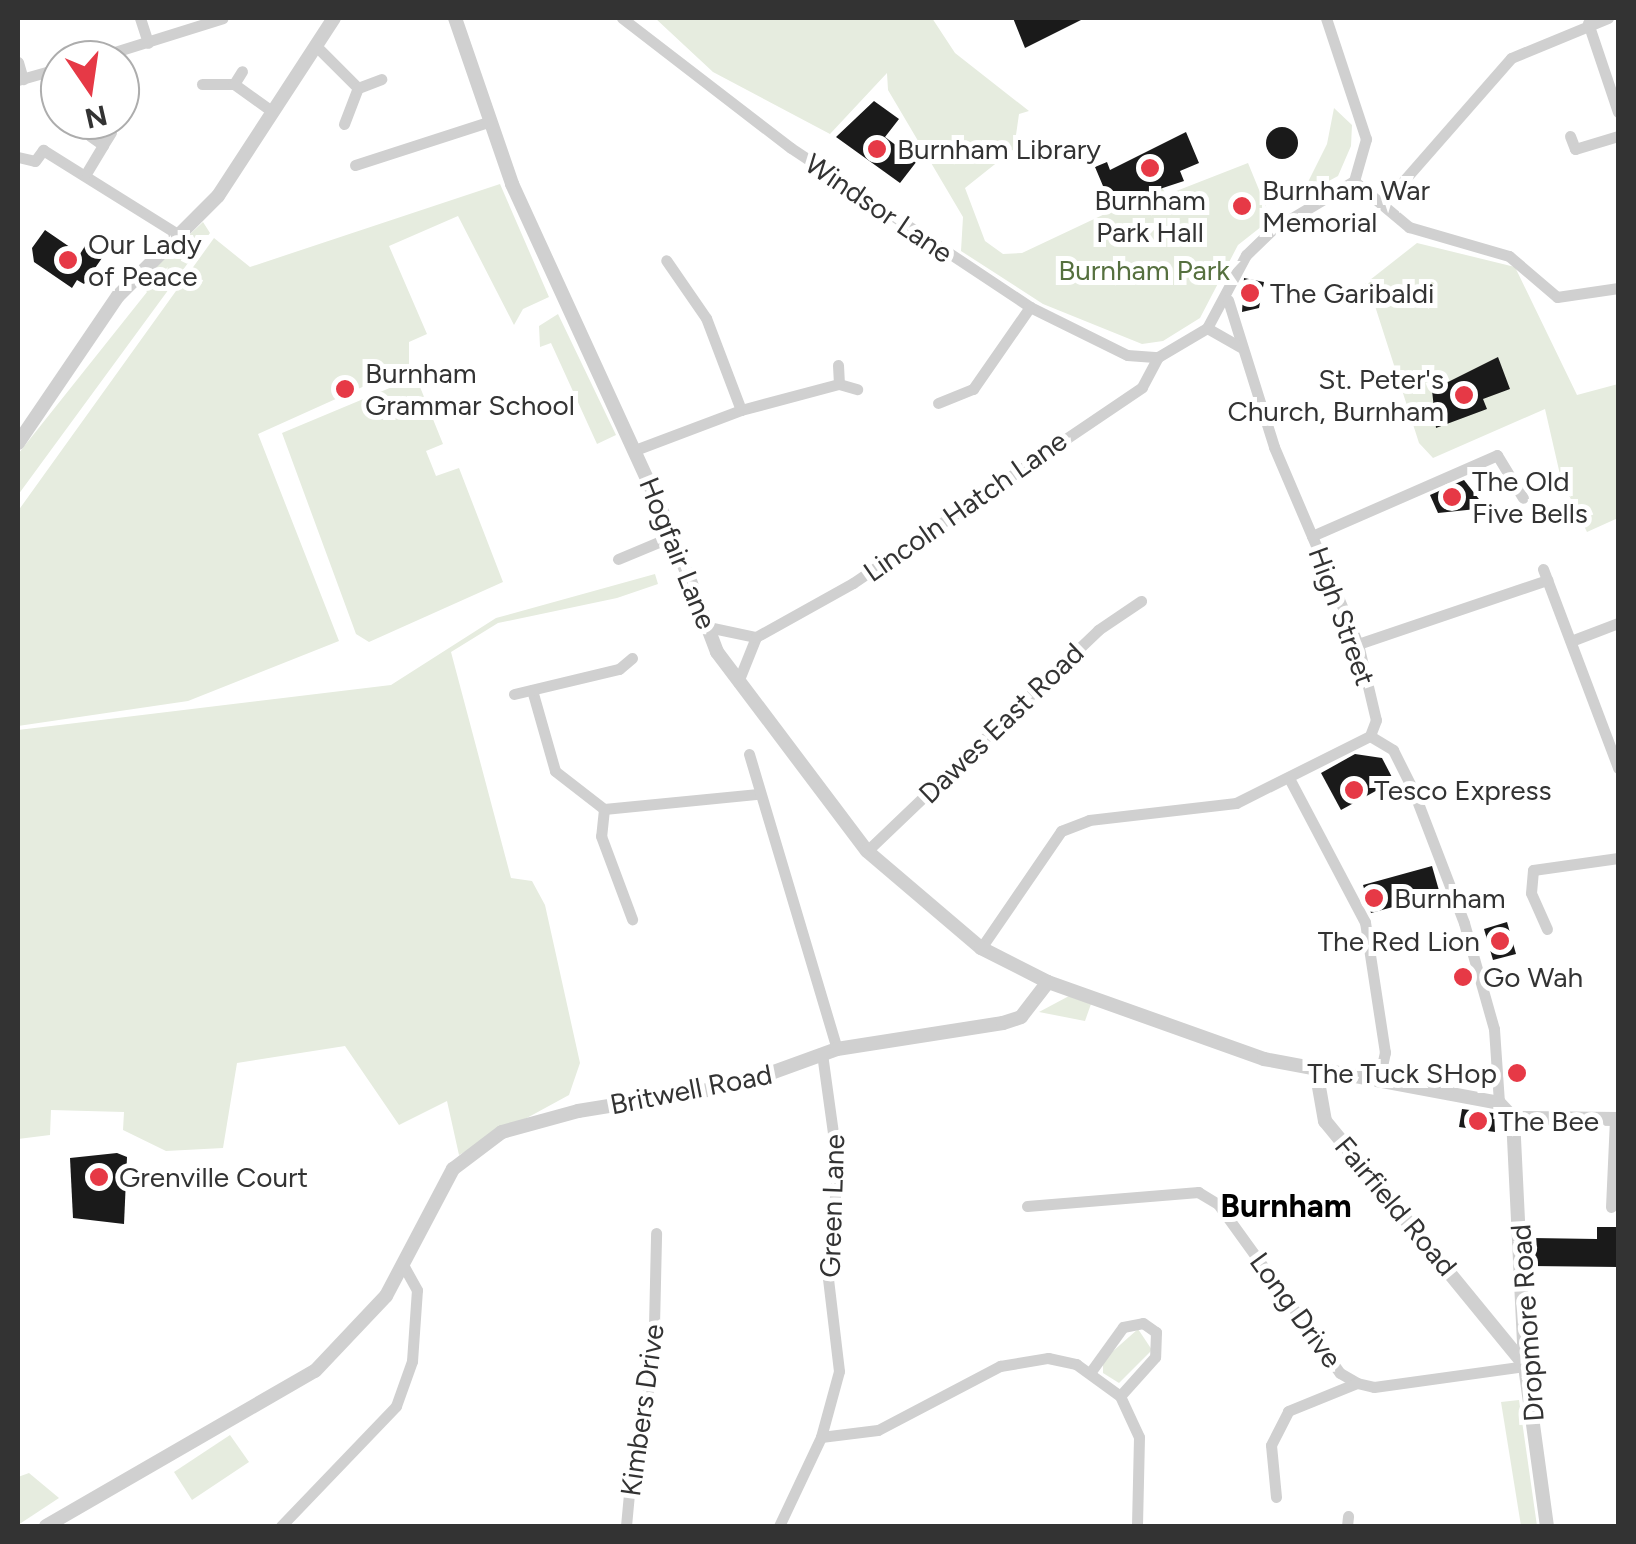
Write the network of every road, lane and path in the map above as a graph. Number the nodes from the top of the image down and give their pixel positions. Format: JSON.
{"nodes":[{"id":1,"x":140,"y":18,"type":"edge"},
{"id":2,"x":223,"y":18,"type":"edge"},
{"id":3,"x":334,"y":18,"type":"edge"},
{"id":4,"x":455,"y":18,"type":"edge"},
{"id":5,"x":622,"y":18,"type":"edge"},
{"id":6,"x":1326,"y":18,"type":"edge"},
{"id":7,"x":1608,"y":18,"type":"edge"},
{"id":8,"x":1568,"y":24,"type":"edge"},
{"id":9,"x":1588,"y":24,"type":"junction"},
{"id":10,"x":148,"y":43,"type":"junction"},
{"id":11,"x":140,"y":45,"type":"edge"},
{"id":12,"x":314,"y":46,"type":"junction"},
{"id":13,"x":18,"y":62,"type":"edge"},
{"id":14,"x":242,"y":71,"type":"dead end"},
{"id":15,"x":20,"y":79,"type":"edge"},
{"id":16,"x":380,"y":79,"type":"dead end"},
{"id":17,"x":202,"y":84,"type":"dead end"},
{"id":18,"x":234,"y":84,"type":"junction"},
{"id":19,"x":358,"y":88,"type":"junction"},
{"id":20,"x":272,"y":112,"type":"junction"},
{"id":21,"x":1618,"y":112,"type":"edge"},
{"id":22,"x":491,"y":121,"type":"junction"},
{"id":23,"x":344,"y":124,"type":"dead end"},
{"id":24,"x":1570,"y":136,"type":"dead end"},
{"id":25,"x":1618,"y":136,"type":"edge"},
{"id":26,"x":95,"y":140,"type":"edge"},
{"id":27,"x":106,"y":140,"type":"edge"},
{"id":28,"x":103,"y":146,"type":"junction"},
{"id":29,"x":18,"y":157,"type":"edge"},
{"id":30,"x":355,"y":165,"type":"dead end"},
{"id":31,"x":87,"y":172,"type":"junction"},
{"id":32,"x":1354,"y":181,"type":"junction"},
{"id":33,"x":1385,"y":202,"type":"junction"},
{"id":34,"x":182,"y":237,"type":"junction"},
{"id":35,"x":666,"y":260,"type":"dead end"},
{"id":36,"x":1618,"y":288,"type":"edge"},
{"id":37,"x":1228,"y":300,"type":"junction"},
{"id":38,"x":1030,"y":307,"type":"junction"},
{"id":39,"x":1206,"y":328,"type":"junction"},
{"id":40,"x":1242,"y":348,"type":"junction"},
{"id":41,"x":1158,"y":357,"type":"junction"},
{"id":42,"x":838,"y":366,"type":"dead end"},
{"id":43,"x":839,"y":384,"type":"junction"},
{"id":44,"x":857,"y":389,"type":"dead end"},
{"id":45,"x":938,"y":403,"type":"dead end"},
{"id":46,"x":741,"y":410,"type":"junction"},
{"id":47,"x":18,"y":443,"type":"edge"},
{"id":48,"x":635,"y":450,"type":"junction"},
{"id":49,"x":1523,"y":498,"type":"dead end"},
{"id":50,"x":673,"y":536,"type":"junction"},
{"id":51,"x":1312,"y":536,"type":"junction"},
{"id":52,"x":618,"y":559,"type":"dead end"},
{"id":53,"x":1141,"y":601,"type":"dead end"},
{"id":54,"x":1618,"y":622,"type":"edge"},
{"id":55,"x":708,"y":626,"type":"junction"},
{"id":56,"x":756,"y":637,"type":"junction"},
{"id":57,"x":1571,"y":642,"type":"junction"},
{"id":58,"x":1358,"y":644,"type":"junction"},
{"id":59,"x":632,"y":658,"type":"dead end"},
{"id":60,"x":738,"y":685,"type":"junction"},
{"id":61,"x":532,"y":690,"type":"junction"},
{"id":62,"x":514,"y":694,"type":"dead end"},
{"id":63,"x":1370,"y":736,"type":"junction"},
{"id":64,"x":749,"y":754,"type":"dead end"},
{"id":65,"x":1618,"y":768,"type":"edge"},
{"id":66,"x":1290,"y":780,"type":"junction"},
{"id":67,"x":758,"y":794,"type":"junction"},
{"id":68,"x":604,"y":809,"type":"junction"},
{"id":69,"x":866,"y":852,"type":"junction"},
{"id":70,"x":1618,"y":858,"type":"edge"},
{"id":71,"x":632,"y":919,"type":"dead end"},
{"id":72,"x":1548,"y":929,"type":"dead end"},
{"id":73,"x":980,"y":948,"type":"junction"},
{"id":74,"x":1048,"y":982,"type":"junction"},
{"id":75,"x":830,"y":1052,"type":"junction"},
{"id":76,"x":1316,"y":1070,"type":"junction"},
{"id":77,"x":1379,"y":1081,"type":"junction"},
{"id":78,"x":1499,"y":1103,"type":"junction"},
{"id":79,"x":1513,"y":1118,"type":"junction"},
{"id":80,"x":1616,"y":1119,"type":"edge"},
{"id":81,"x":1615,"y":1193,"type":"edge"},
{"id":82,"x":1027,"y":1206,"type":"dead end"},
{"id":83,"x":1612,"y":1207,"type":"dead end"},
{"id":84,"x":656,"y":1234,"type":"dead end"},
{"id":85,"x":404,"y":1267,"type":"junction"},
{"id":86,"x":1523,"y":1330,"type":"junction"},
{"id":87,"x":1500,"y":1333,"type":"junction"},
{"id":88,"x":1526,"y":1366,"type":"junction"},
{"id":89,"x":1092,"y":1370,"type":"junction"},
{"id":90,"x":1357,"y":1382,"type":"junction"},
{"id":91,"x":1120,"y":1396,"type":"junction"},
{"id":92,"x":821,"y":1437,"type":"junction"},
{"id":93,"x":1276,"y":1497,"type":"dead end"},
{"id":94,"x":46,"y":1526,"type":"edge"},
{"id":95,"x":282,"y":1526,"type":"edge"},
{"id":96,"x":626,"y":1526,"type":"edge"},
{"id":97,"x":780,"y":1526,"type":"edge"},
{"id":98,"x":1137,"y":1526,"type":"edge"},
{"id":99,"x":1547,"y":1526,"type":"edge"}],
"edges":[{"from":1,"to":10,"type":"street"},
{"from":2,"to":10,"type":"street"},
{"from":3,"to":12,"type":"street"},
{"from":4,"to":22,"type":"street","name":"Hogfair Lane"},
{"from":5,"to":38,"type":"street","name":"Windsor Lane"},
{"from":6,"to":32,"type":"street"},
{"from":7,"to":9,"type":"street"},
{"from":8,"to":9,"type":"street"},
{"from":8,"to":33,"type":"street"},
{"from":9,"to":21,"type":"street"},
{"from":10,"to":11,"type":"street"},
{"from":12,"to":19,"type":"street"},
{"from":12,"to":20,"type":"street"},
{"from":13,"to":15,"type":"street"},
{"from":14,"to":18,"type":"street"},
{"from":16,"to":19,"type":"street"},
{"from":17,"to":18,"type":"street"},
{"from":18,"to":20,"type":"street"},
{"from":19,"to":23,"type":"street"},
{"from":20,"to":34,"type":"street"},
{"from":22,"to":30,"type":"street"},
{"from":22,"to":48,"type":"street","name":"Hogfair Lane"},
{"from":24,"to":25,"type":"street"},
{"from":26,"to":28,"type":"street"},
{"from":27,"to":28,"type":"street"},
{"from":28,"to":31,"type":"street"},
{"from":29,"to":31,"type":"street"},
{"from":31,"to":34,"type":"street"},
{"from":32,"to":33,"type":"street"},
{"from":32,"to":37,"type":"street"},
{"from":33,"to":36,"type":"street"},
{"from":34,"to":47,"type":"street"},
{"from":35,"to":46,"type":"street"},
{"from":37,"to":39,"type":"street"},
{"from":37,"to":40,"type":"street","name":"High Street"},
{"from":38,"to":41,"type":"street","name":"Windsor Lane"},
{"from":38,"to":45,"type":"street"},
{"from":39,"to":40,"type":"street"},
{"from":39,"to":41,"type":"street"},
{"from":40,"to":51,"type":"street","name":"High Street"},
{"from":41,"to":56,"type":"street","name":"Lincoln Hatch Lane"},
{"from":42,"to":43,"type":"street"},
{"from":43,"to":44,"type":"street"},
{"from":43,"to":46,"type":"street"},
{"from":46,"to":48,"type":"street"},
{"from":48,"to":50,"type":"street","name":"Hogfair Lane"},
{"from":49,"to":51,"type":"street"},
{"from":50,"to":52,"type":"street"},
{"from":50,"to":55,"type":"street","name":"Hogfair Lane"},
{"from":51,"to":58,"type":"street","name":"High Street"},
{"from":53,"to":69,"type":"street","name":"Dawes East Road"},
{"from":54,"to":57,"type":"street"},
{"from":55,"to":56,"type":"street"},
{"from":55,"to":60,"type":"street","name":"Hogfair Lane"},
{"from":56,"to":60,"type":"street"},
{"from":57,"to":58,"type":"street"},
{"from":57,"to":65,"type":"street"},
{"from":58,"to":63,"type":"street","name":"High Street"},
{"from":59,"to":61,"type":"street"},
{"from":60,"to":69,"type":"street","name":"Hogfair Lane"},
{"from":61,"to":62,"type":"street"},
{"from":61,"to":68,"type":"street"},
{"from":63,"to":66,"type":"street"},
{"from":63,"to":78,"type":"street"},
{"from":64,"to":67,"type":"street","name":"Green Lane"},
{"from":66,"to":73,"type":"street"},
{"from":66,"to":77,"type":"street"},
{"from":67,"to":68,"type":"street"},
{"from":67,"to":75,"type":"street","name":"Green Lane"},
{"from":68,"to":71,"type":"street"},
{"from":69,"to":73,"type":"street","name":"Hogfair Lane"},
{"from":70,"to":72,"type":"street"},
{"from":73,"to":74,"type":"street","name":"Hogfair Lane"},
{"from":74,"to":75,"type":"street","name":"Britwell Road"},
{"from":74,"to":76,"type":"street"},
{"from":75,"to":85,"type":"street","name":"Britwell Road"},
{"from":75,"to":92,"type":"street","name":"Green Lane"},
{"from":76,"to":77,"type":"street"},
{"from":76,"to":87,"type":"street","name":"Fairfield Road"},
{"from":77,"to":78,"type":"street"},
{"from":78,"to":79,"type":"street"},
{"from":79,"to":80,"type":"street"},
{"from":79,"to":86,"type":"street","name":"Dropmore Road"},
{"from":80,"to":81,"type":"street"},
{"from":81,"to":83,"type":"street"},
{"from":82,"to":90,"type":"street","name":"Long Drive"},
{"from":84,"to":96,"type":"street","name":"Kimbers Drive"},
{"from":85,"to":94,"type":"street","name":"Britwell Road"},
{"from":85,"to":95,"type":"street"},
{"from":86,"to":87,"type":"street"},
{"from":86,"to":88,"type":"street","name":"Dropmore Road"},
{"from":87,"to":88,"type":"street","name":"Fairfield Road"},
{"from":88,"to":90,"type":"street","name":"Long Drive"},
{"from":88,"to":99,"type":"street","name":"Dropmore Road"},
{"from":89,"to":91,"type":"street"},
{"from":89,"to":91,"type":"street"},
{"from":89,"to":92,"type":"street"},
{"from":90,"to":93,"type":"street"},
{"from":91,"to":98,"type":"street"},
{"from":92,"to":97,"type":"street","name":"Green Lane"}]}
